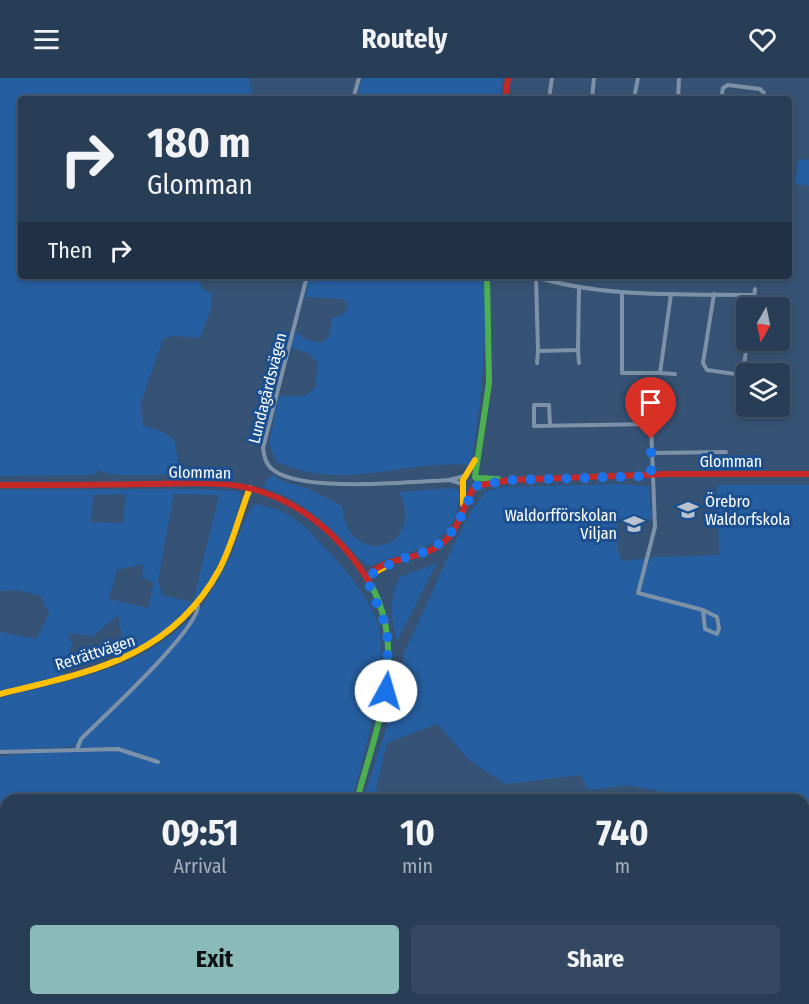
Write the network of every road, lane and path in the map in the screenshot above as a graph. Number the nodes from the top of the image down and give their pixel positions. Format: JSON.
{"nodes":[{"id":1,"x":359,"y":78,"type":"edge"},
{"id":2,"x":508,"y":78,"type":"edge"},
{"id":3,"x":552,"y":78,"type":"edge"},
{"id":4,"x":594,"y":78,"type":"edge"},
{"id":5,"x":638,"y":78,"type":"edge"},
{"id":6,"x":679,"y":78,"type":"edge"},
{"id":7,"x":354,"y":96,"type":"edge"},
{"id":8,"x":505,"y":96,"type":"edge"},
{"id":9,"x":549,"y":96,"type":"edge"},
{"id":10,"x":592,"y":96,"type":"edge"},
{"id":11,"x":635,"y":96,"type":"edge"},
{"id":12,"x":678,"y":96,"type":"edge"},
{"id":13,"x":722,"y":96,"type":"edge"},
{"id":14,"x":764,"y":96,"type":"edge"},
{"id":15,"x":306,"y":279,"type":"edge"},
{"id":16,"x":487,"y":279,"type":"edge"},
{"id":17,"x":534,"y":279,"type":"edge"},
{"id":18,"x":543,"y":279,"type":"edge"},
{"id":19,"x":579,"y":287,"type":"junction"},
{"id":20,"x":755,"y":289,"type":"dead end"},
{"id":21,"x":622,"y":292,"type":"junction"},
{"id":22,"x":671,"y":294,"type":"junction"},
{"id":23,"x":714,"y":294,"type":"junction"},
{"id":24,"x":754,"y":295,"type":"joint"},
{"id":25,"x":578,"y":350,"type":"junction"},
{"id":26,"x":537,"y":351,"type":"junction"},
{"id":27,"x":537,"y":363,"type":"dead end"},
{"id":28,"x":579,"y":363,"type":"dead end"},
{"id":29,"x":614,"y":373,"type":"dead end"},
{"id":30,"x":622,"y":373,"type":"junction"},
{"id":31,"x":660,"y":373,"type":"junction"},
{"id":32,"x":675,"y":374,"type":"dead end"},
{"id":33,"x":736,"y":374,"type":"edge"},
{"id":34,"x":651,"y":424,"type":"junction"},
{"id":35,"x":659,"y":424,"type":"dead end"},
{"id":36,"x":550,"y":425,"type":"junction"},
{"id":37,"x":726,"y":452,"type":"dead end"},
{"id":38,"x":651,"y":453,"type":"junction"},
{"id":39,"x":809,"y":474,"type":"edge"},
{"id":40,"x":471,"y":476,"type":"junction"},
{"id":41,"x":651,"y":476,"type":"junction"},
{"id":42,"x":449,"y":480,"type":"junction"},
{"id":43,"x":510,"y":480,"type":"junction"},
{"id":44,"x":464,"y":484,"type":"junction"},
{"id":45,"x":0,"y":485,"type":"edge"},
{"id":46,"x":474,"y":486,"type":"junction"},
{"id":47,"x":250,"y":488,"type":"junction"},
{"id":48,"x":463,"y":509,"type":"junction"},
{"id":49,"x":366,"y":577,"type":"junction"},
{"id":50,"x":198,"y":606,"type":"junction"},
{"id":51,"x":703,"y":610,"type":"junction"},
{"id":52,"x":0,"y":694,"type":"edge"},
{"id":53,"x":77,"y":749,"type":"junction"},
{"id":54,"x":0,"y":752,"type":"edge"},
{"id":55,"x":158,"y":762,"type":"dead end"},
{"id":56,"x":359,"y":794,"type":"edge"}],
"edges":[{"from":1,"to":7,"type":"street"},
{"from":2,"to":8,"type":"street"},
{"from":3,"to":9,"type":"street"},
{"from":4,"to":10,"type":"street"},
{"from":5,"to":11,"type":"street"},
{"from":6,"to":12,"type":"street"},
{"from":13,"to":14,"type":"street"},
{"from":15,"to":42,"type":"street","name":"Lundagårdsvägen"},
{"from":16,"to":40,"type":"street"},
{"from":17,"to":26,"type":"street"},
{"from":18,"to":19,"type":"street"},
{"from":19,"to":21,"type":"street"},
{"from":19,"to":25,"type":"street"},
{"from":20,"to":24,"type":"street"},
{"from":21,"to":22,"type":"street"},
{"from":21,"to":30,"type":"street"},
{"from":22,"to":23,"type":"street"},
{"from":22,"to":31,"type":"street"},
{"from":23,"to":24,"type":"street"},
{"from":23,"to":33,"type":"street"},
{"from":25,"to":26,"type":"street"},
{"from":25,"to":28,"type":"street"},
{"from":26,"to":27,"type":"street"},
{"from":29,"to":30,"type":"street"},
{"from":30,"to":31,"type":"street"},
{"from":31,"to":32,"type":"street"},
{"from":34,"to":35,"type":"street"},
{"from":34,"to":36,"type":"street"},
{"from":34,"to":38,"type":"street"},
{"from":36,"to":36,"type":"street"},
{"from":37,"to":38,"type":"street"},
{"from":38,"to":41,"type":"street"},
{"from":39,"to":41,"type":"street","name":"Glomman"},
{"from":40,"to":42,"type":"street","name":"Lundagårdsvägen"},
{"from":40,"to":43,"type":"street","name":"Glomman"},
{"from":40,"to":44,"type":"street"},
{"from":40,"to":46,"type":"street"},
{"from":41,"to":43,"type":"street","name":"Glomman"},
{"from":41,"to":51,"type":"street"},
{"from":42,"to":44,"type":"street","name":"Lundagårdsvägen"},
{"from":43,"to":46,"type":"street","name":"Glomman"},
{"from":44,"to":46,"type":"street"},
{"from":44,"to":48,"type":"street"},
{"from":45,"to":47,"type":"street","name":"Glomman"},
{"from":46,"to":48,"type":"street"},
{"from":47,"to":49,"type":"street","name":"Glomman"},
{"from":47,"to":50,"type":"street","name":"Reträttvägen"},
{"from":48,"to":49,"type":"street"},
{"from":49,"to":56,"type":"street","name":"Glomman"},
{"from":50,"to":52,"type":"street","name":"Reträttvägen"},
{"from":50,"to":53,"type":"street"},
{"from":51,"to":51,"type":"street"},
{"from":53,"to":54,"type":"street"},
{"from":53,"to":55,"type":"street"}]}
